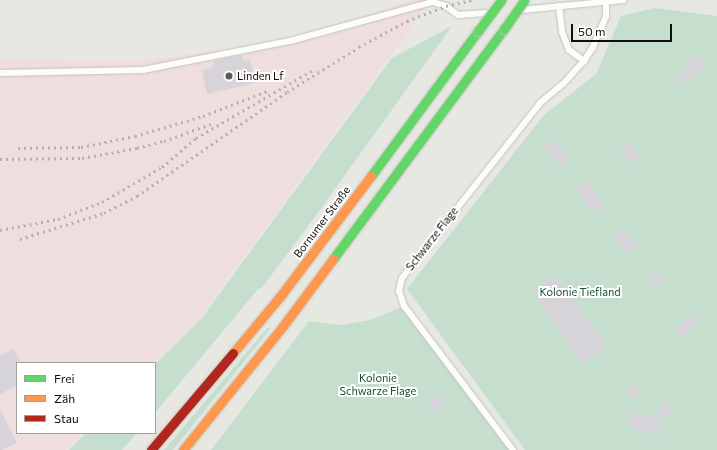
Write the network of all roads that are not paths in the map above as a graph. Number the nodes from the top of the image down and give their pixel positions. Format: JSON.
{"nodes":[{"id":1,"x":501,"y":0,"type":"edge"},
{"id":2,"x":524,"y":0,"type":"edge"},
{"id":3,"x":624,"y":0,"type":"edge"},
{"id":4,"x":606,"y":2,"type":"junction"},
{"id":5,"x":559,"y":6,"type":"junction"},
{"id":6,"x":584,"y":61,"type":"junction"},
{"id":7,"x":0,"y":73,"type":"edge"},
{"id":8,"x":151,"y":450,"type":"edge"},
{"id":9,"x":183,"y":450,"type":"edge"},
{"id":10,"x":512,"y":450,"type":"edge"}],
"edges":[{"from":1,"to":8,"type":"main road","name":"Bornumer Straße","bridge":true},
{"from":2,"to":9,"type":"main road","bridge":true},
{"from":3,"to":4,"type":"lane"},
{"from":4,"to":5,"type":"lane"},
{"from":4,"to":6,"type":"lane","name":"Schwarze Flage"},
{"from":5,"to":6,"type":"lane"},
{"from":5,"to":7,"type":"lane"},
{"from":6,"to":10,"type":"lane","name":"Schwarze Flage"}]}
